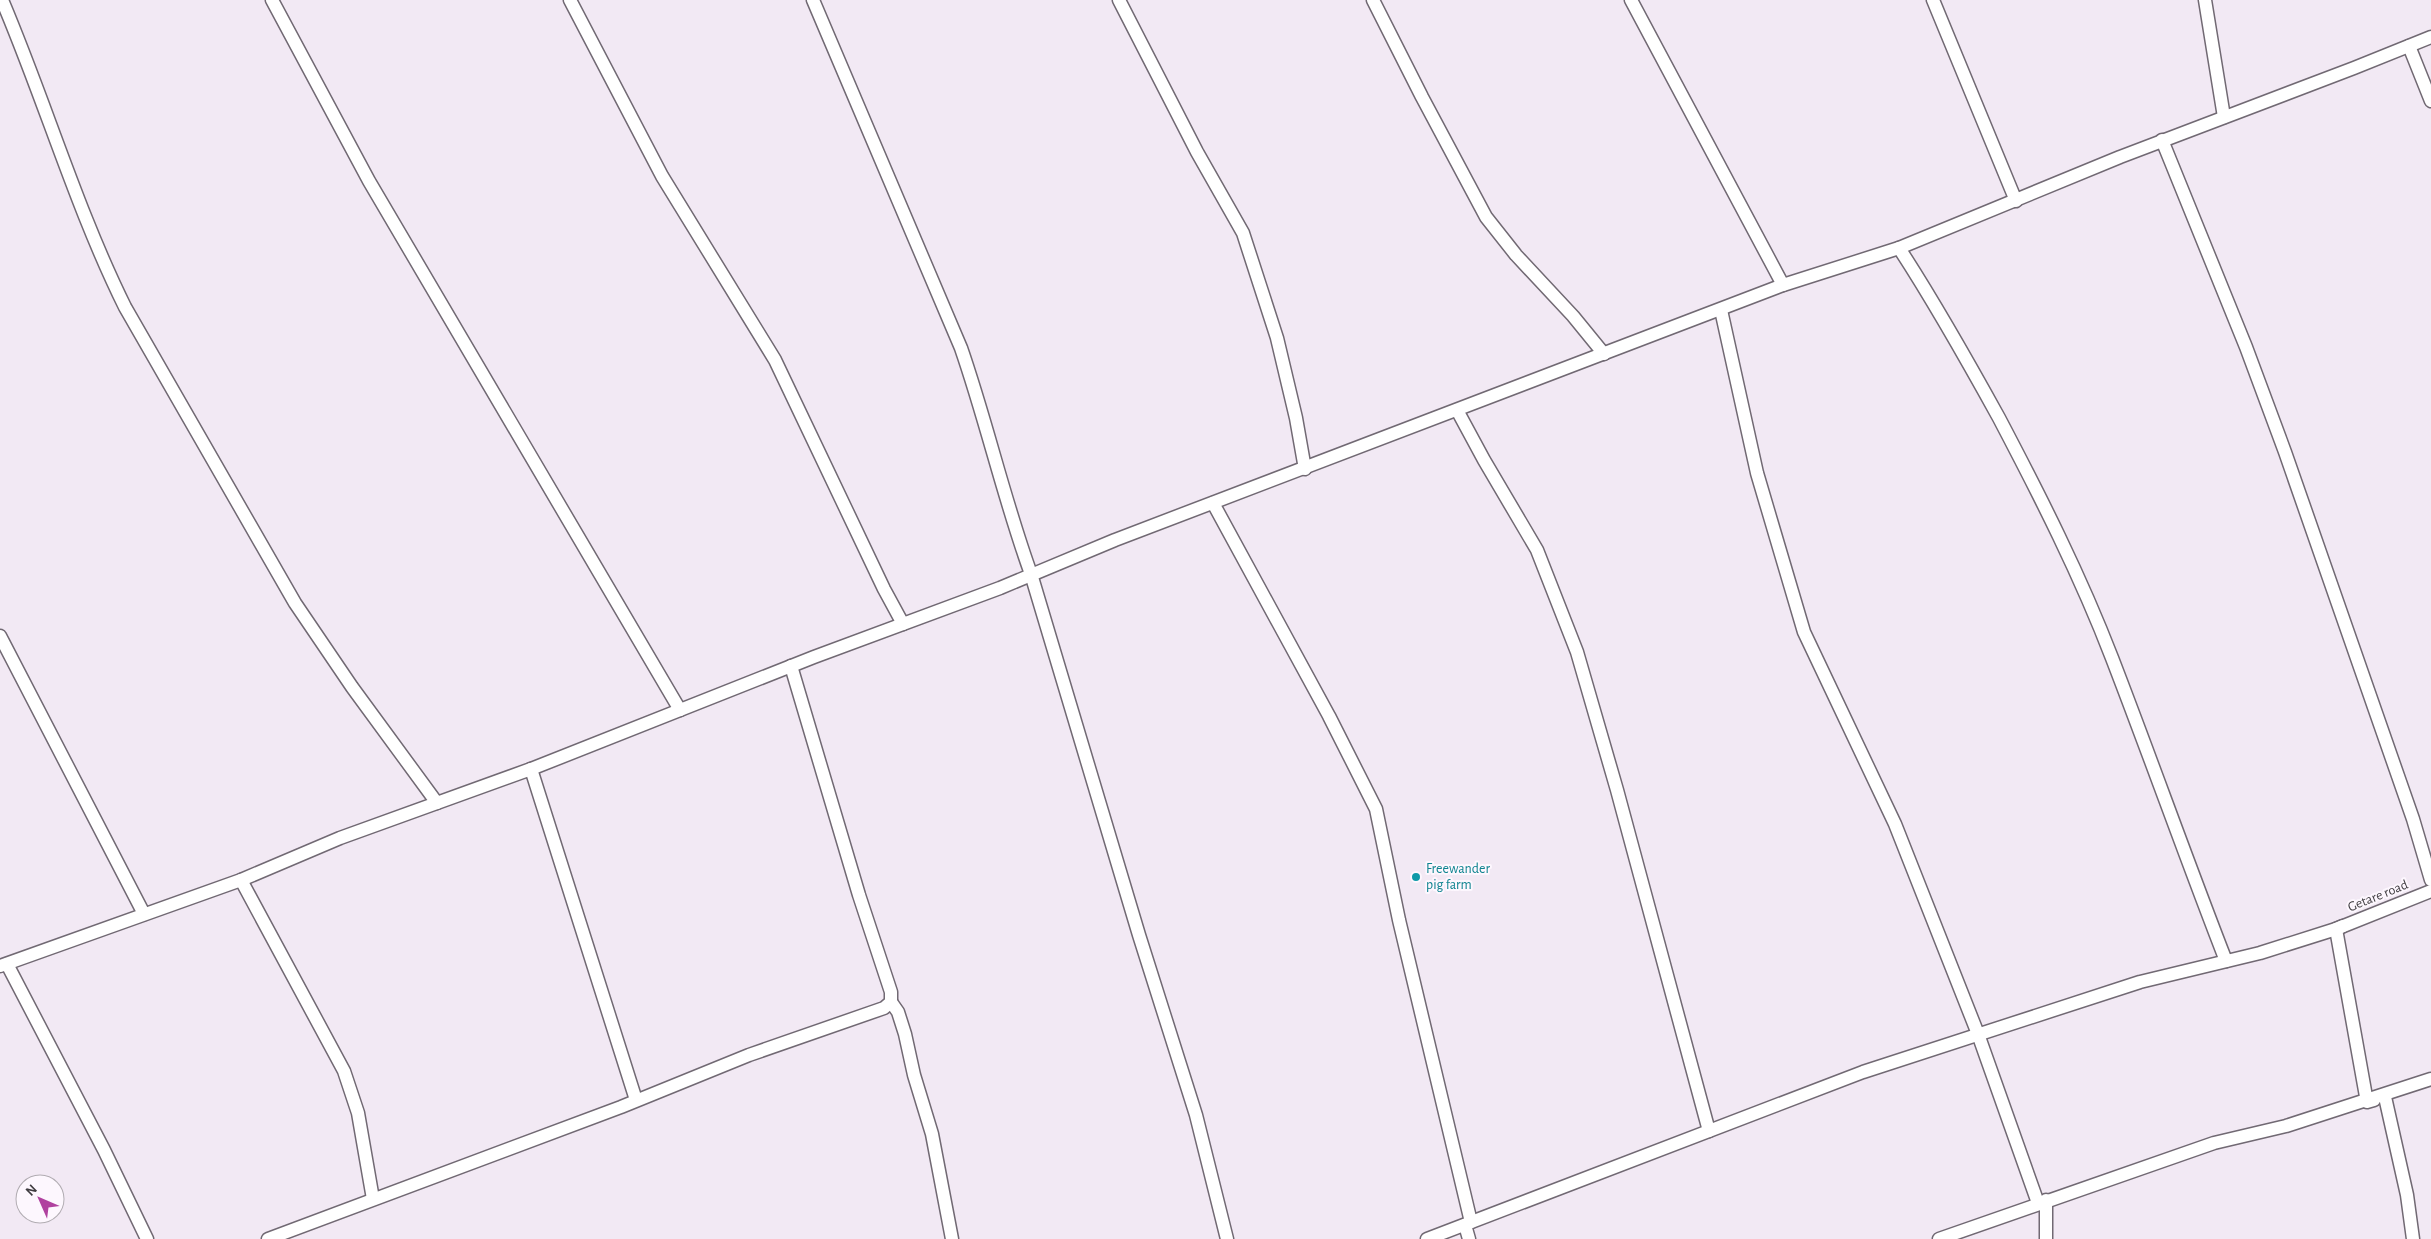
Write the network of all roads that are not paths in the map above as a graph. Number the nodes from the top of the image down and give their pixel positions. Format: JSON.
{"nodes":[{"id":1,"x":2,"y":0,"type":"edge"},
{"id":2,"x":272,"y":0,"type":"edge"},
{"id":3,"x":570,"y":0,"type":"edge"},
{"id":4,"x":813,"y":0,"type":"edge"},
{"id":5,"x":1119,"y":0,"type":"edge"},
{"id":6,"x":1373,"y":0,"type":"edge"},
{"id":7,"x":1631,"y":0,"type":"edge"},
{"id":8,"x":1933,"y":0,"type":"edge"},
{"id":9,"x":2205,"y":0,"type":"edge"},
{"id":10,"x":2431,"y":37,"type":"edge"},
{"id":11,"x":2409,"y":46,"type":"junction"},
{"id":12,"x":2431,"y":101,"type":"edge"},
{"id":13,"x":2224,"y":117,"type":"junction"},
{"id":14,"x":2162,"y":140,"type":"junction"},
{"id":15,"x":2016,"y":201,"type":"junction"},
{"id":16,"x":1899,"y":248,"type":"junction"},
{"id":17,"x":1783,"y":285,"type":"junction"},
{"id":18,"x":1721,"y":310,"type":"junction"},
{"id":19,"x":1604,"y":354,"type":"junction"},
{"id":20,"x":1457,"y":410,"type":"junction"},
{"id":21,"x":1305,"y":470,"type":"junction"},
{"id":22,"x":1213,"y":503,"type":"junction"},
{"id":23,"x":1031,"y":574,"type":"junction"},
{"id":24,"x":903,"y":624,"type":"junction"},
{"id":25,"x":0,"y":636,"type":"edge"},
{"id":26,"x":791,"y":666,"type":"junction"},
{"id":27,"x":680,"y":710,"type":"junction"},
{"id":28,"x":531,"y":769,"type":"junction"},
{"id":29,"x":437,"y":803,"type":"junction"},
{"id":30,"x":241,"y":880,"type":"junction"},
{"id":31,"x":2431,"y":880,"type":"edge"},
{"id":32,"x":2431,"y":891,"type":"edge"},
{"id":33,"x":144,"y":914,"type":"junction"},
{"id":34,"x":2336,"y":929,"type":"junction"},
{"id":35,"x":2226,"y":961,"type":"junction"},
{"id":36,"x":3,"y":965,"type":"edge"},
{"id":37,"x":891,"y":1002,"type":"junction"},
{"id":38,"x":1978,"y":1034,"type":"junction"},
{"id":39,"x":2431,"y":1079,"type":"edge"},
{"id":40,"x":2385,"y":1097,"type":"junction"},
{"id":41,"x":636,"y":1100,"type":"junction"},
{"id":42,"x":2366,"y":1102,"type":"junction"},
{"id":43,"x":1709,"y":1131,"type":"junction"},
{"id":44,"x":372,"y":1199,"type":"junction"},
{"id":45,"x":2042,"y":1202,"type":"junction"},
{"id":46,"x":1468,"y":1223,"type":"junction"},
{"id":47,"x":147,"y":1239,"type":"edge"},
{"id":48,"x":268,"y":1239,"type":"edge"},
{"id":49,"x":952,"y":1239,"type":"edge"},
{"id":50,"x":1226,"y":1239,"type":"edge"},
{"id":51,"x":1426,"y":1239,"type":"edge"},
{"id":52,"x":1469,"y":1239,"type":"edge"},
{"id":53,"x":1939,"y":1239,"type":"edge"},
{"id":54,"x":2046,"y":1239,"type":"edge"},
{"id":55,"x":2413,"y":1239,"type":"edge"}],
"edges":[{"from":1,"to":29,"type":"street"},
{"from":2,"to":27,"type":"street"},
{"from":3,"to":24,"type":"street"},
{"from":4,"to":23,"type":"street"},
{"from":5,"to":21,"type":"street"},
{"from":6,"to":19,"type":"street"},
{"from":7,"to":17,"type":"street"},
{"from":8,"to":15,"type":"street"},
{"from":9,"to":13,"type":"street"},
{"from":10,"to":11,"type":"street"},
{"from":11,"to":12,"type":"street"},
{"from":11,"to":13,"type":"street"},
{"from":13,"to":14,"type":"street"},
{"from":14,"to":15,"type":"street"},
{"from":14,"to":31,"type":"street"},
{"from":15,"to":16,"type":"street"},
{"from":16,"to":17,"type":"street"},
{"from":16,"to":35,"type":"street"},
{"from":17,"to":18,"type":"street"},
{"from":18,"to":19,"type":"street"},
{"from":18,"to":38,"type":"street"},
{"from":19,"to":20,"type":"street"},
{"from":20,"to":21,"type":"street"},
{"from":20,"to":43,"type":"street"},
{"from":21,"to":22,"type":"street"},
{"from":22,"to":23,"type":"street"},
{"from":22,"to":46,"type":"street"},
{"from":23,"to":24,"type":"street"},
{"from":23,"to":50,"type":"street"},
{"from":24,"to":26,"type":"street"},
{"from":25,"to":33,"type":"street"},
{"from":26,"to":27,"type":"street"},
{"from":26,"to":37,"type":"street"},
{"from":27,"to":28,"type":"street"},
{"from":28,"to":29,"type":"street"},
{"from":28,"to":41,"type":"street"},
{"from":29,"to":30,"type":"street"},
{"from":30,"to":33,"type":"street"},
{"from":30,"to":44,"type":"street"},
{"from":32,"to":34,"type":"street"},
{"from":33,"to":36,"type":"street"},
{"from":34,"to":35,"type":"street"},
{"from":34,"to":42,"type":"street"},
{"from":35,"to":38,"type":"street"},
{"from":36,"to":47,"type":"street"},
{"from":37,"to":41,"type":"street"},
{"from":37,"to":49,"type":"street"},
{"from":38,"to":43,"type":"street"},
{"from":38,"to":45,"type":"street"},
{"from":39,"to":40,"type":"street"},
{"from":39,"to":42,"type":"street"},
{"from":40,"to":42,"type":"street"},
{"from":40,"to":55,"type":"street"},
{"from":41,"to":44,"type":"street"},
{"from":42,"to":45,"type":"street"},
{"from":43,"to":46,"type":"street"},
{"from":44,"to":48,"type":"street"},
{"from":45,"to":53,"type":"street"},
{"from":45,"to":54,"type":"street"},
{"from":46,"to":51,"type":"street"},
{"from":46,"to":52,"type":"street"}]}
